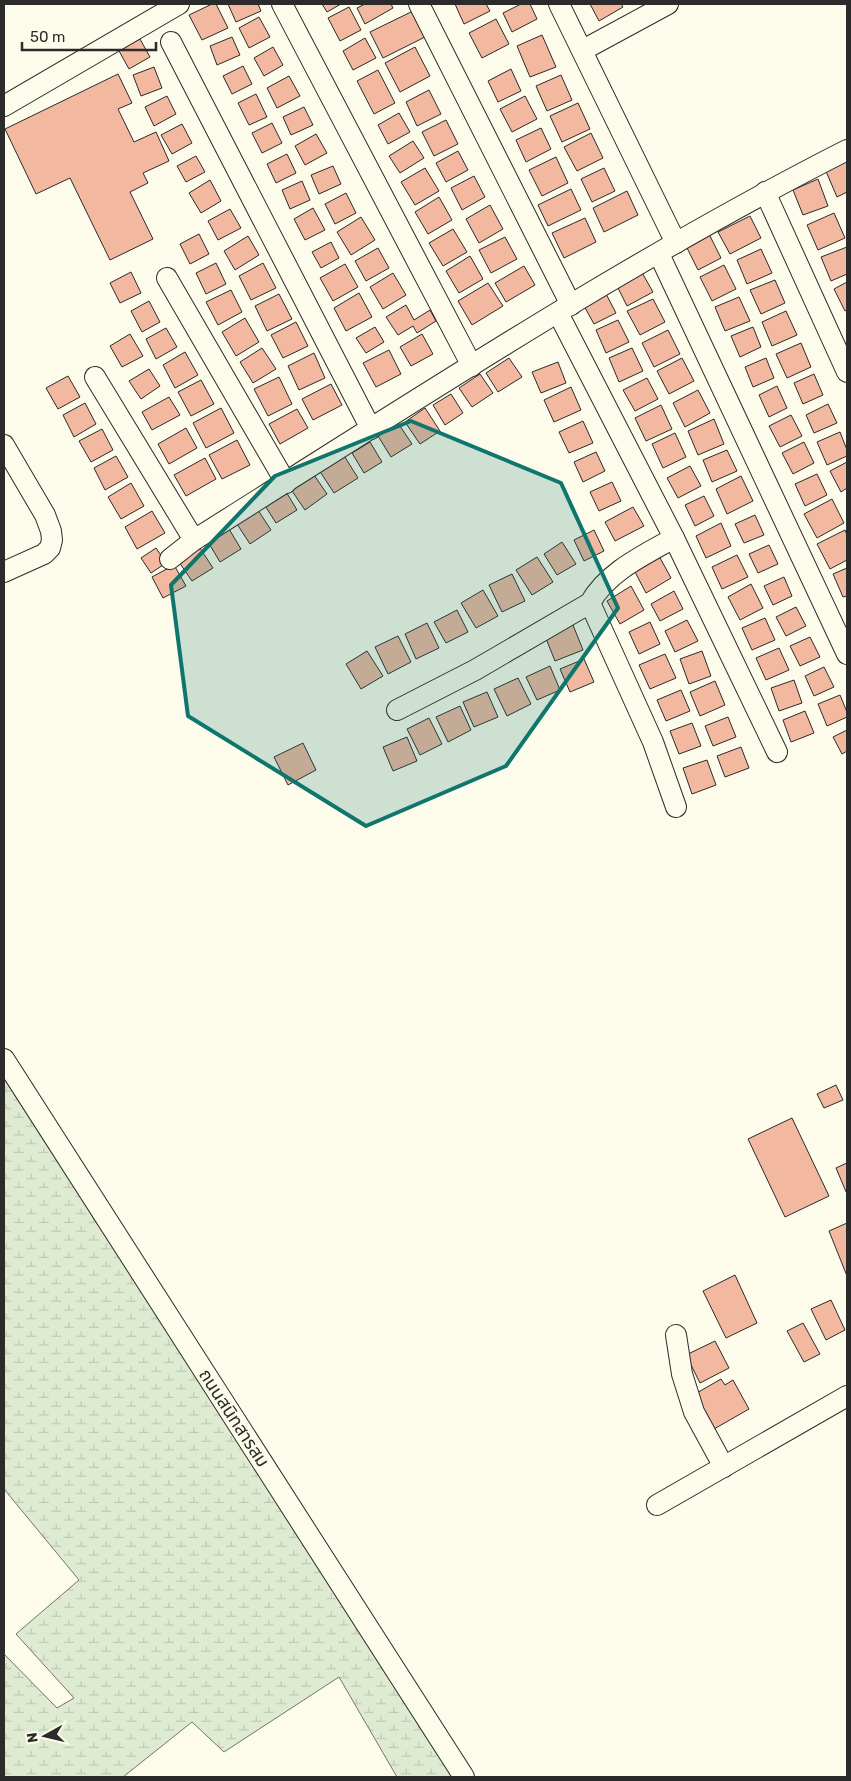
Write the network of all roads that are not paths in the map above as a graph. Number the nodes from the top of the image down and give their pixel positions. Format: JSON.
{"nodes":[{"id":1,"x":178,"y":4,"type":"edge"},
{"id":2,"x":282,"y":4,"type":"edge"},
{"id":3,"x":419,"y":4,"type":"edge"},
{"id":4,"x":559,"y":4,"type":"edge"},
{"id":5,"x":668,"y":4,"type":"edge"},
{"id":6,"x":171,"y":42,"type":"dead end"},
{"id":7,"x":583,"y":50,"type":"junction"},
{"id":8,"x":4,"y":106,"type":"edge"},
{"id":9,"x":847,"y":150,"type":"edge"},
{"id":10,"x":765,"y":192,"type":"junction"},
{"id":11,"x":667,"y":248,"type":"junction"},
{"id":12,"x":168,"y":278,"type":"dead end"},
{"id":13,"x":564,"y":309,"type":"junction"},
{"id":14,"x":472,"y":366,"type":"junction"},
{"id":15,"x":847,"y":372,"type":"edge"},
{"id":16,"x":95,"y":377,"type":"dead end"},
{"id":17,"x":371,"y":429,"type":"junction"},
{"id":18,"x":4,"y":445,"type":"edge"},
{"id":19,"x":286,"y":483,"type":"junction"},
{"id":20,"x":674,"y":538,"type":"junction"},
{"id":21,"x":194,"y":540,"type":"junction"},
{"id":22,"x":170,"y":559,"type":"dead end"},
{"id":23,"x":4,"y":572,"type":"edge"},
{"id":24,"x":590,"y":603,"type":"junction"},
{"id":25,"x":847,"y":654,"type":"edge"},
{"id":26,"x":397,"y":710,"type":"dead end"},
{"id":27,"x":777,"y":752,"type":"dead end"},
{"id":28,"x":676,"y":807,"type":"dead end"},
{"id":29,"x":4,"y":1059,"type":"edge"},
{"id":30,"x":676,"y":1335,"type":"dead end"},
{"id":31,"x":847,"y":1396,"type":"edge"},
{"id":32,"x":724,"y":1467,"type":"junction"},
{"id":33,"x":657,"y":1506,"type":"dead end"},
{"id":34,"x":464,"y":1777,"type":"edge"}],
"edges":[{"from":1,"to":8,"type":"street"},
{"from":2,"to":14,"type":"street"},
{"from":3,"to":13,"type":"street"},
{"from":4,"to":7,"type":"street"},
{"from":5,"to":7,"type":"street"},
{"from":6,"to":17,"type":"street"},
{"from":7,"to":11,"type":"street"},
{"from":9,"to":10,"type":"street"},
{"from":10,"to":11,"type":"street"},
{"from":10,"to":15,"type":"street"},
{"from":11,"to":13,"type":"street"},
{"from":11,"to":25,"type":"street"},
{"from":12,"to":19,"type":"street"},
{"from":13,"to":14,"type":"street"},
{"from":13,"to":20,"type":"street"},
{"from":14,"to":17,"type":"street"},
{"from":16,"to":21,"type":"street"},
{"from":17,"to":19,"type":"street"},
{"from":18,"to":23,"type":"street"},
{"from":19,"to":21,"type":"street"},
{"from":20,"to":24,"type":"street"},
{"from":20,"to":27,"type":"street"},
{"from":21,"to":22,"type":"street"},
{"from":24,"to":26,"type":"street"},
{"from":24,"to":28,"type":"street"},
{"from":29,"to":34,"type":"street","name":"ถนนสนิทสารสม"},
{"from":30,"to":32,"type":"street"},
{"from":31,"to":32,"type":"street"},
{"from":32,"to":33,"type":"street"}]}
